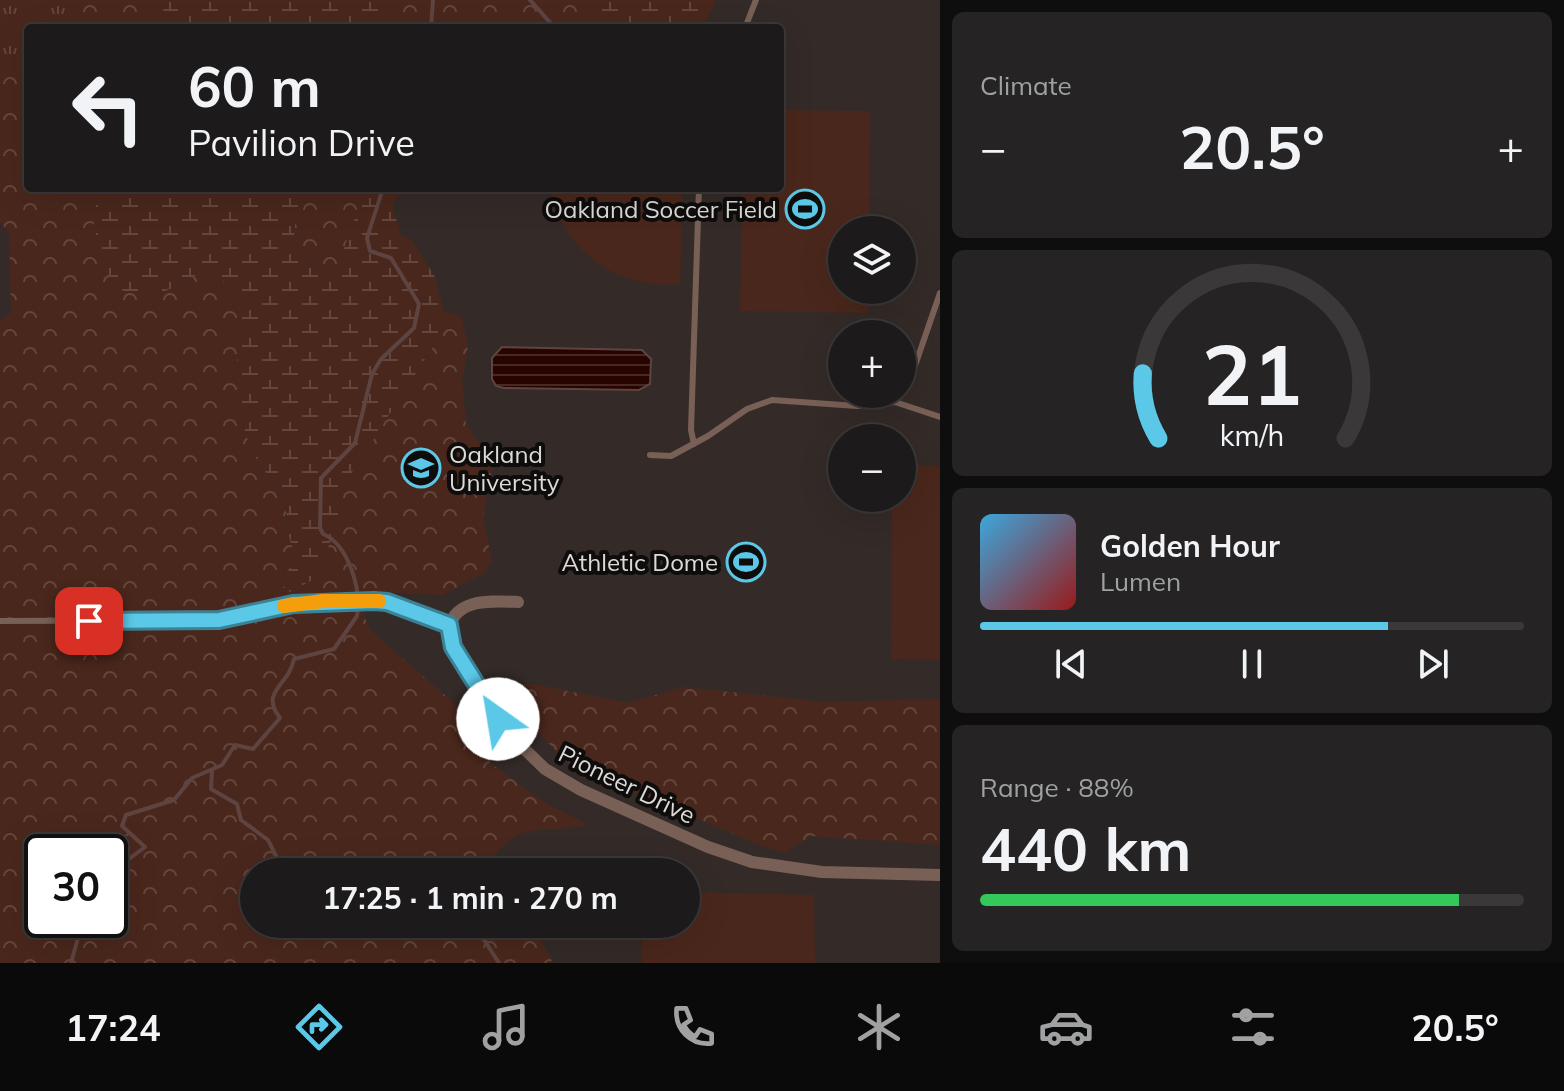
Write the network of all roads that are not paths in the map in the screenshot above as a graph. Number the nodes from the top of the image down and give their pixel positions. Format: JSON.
{"nodes":[{"id":1,"x":756,"y":0,"type":"edge"},
{"id":2,"x":747,"y":24,"type":"edge"},
{"id":3,"x":699,"y":192,"type":"edge"},
{"id":4,"x":940,"y":293,"type":"edge"},
{"id":5,"x":916,"y":363,"type":"edge"},
{"id":6,"x":828,"y":403,"type":"edge"},
{"id":7,"x":913,"y":408,"type":"edge"},
{"id":8,"x":940,"y":417,"type":"edge"},
{"id":9,"x":694,"y":444,"type":"junction"},
{"id":10,"x":650,"y":455,"type":"dead end"},
{"id":11,"x":369,"y":601,"type":"joint"},
{"id":12,"x":518,"y":602,"type":"dead end"},
{"id":13,"x":0,"y":621,"type":"edge"},
{"id":14,"x":449,"y":625,"type":"junction"},
{"id":15,"x":940,"y":875,"type":"edge"}],
"edges":[{"from":1,"to":2,"type":"lane"},
{"from":3,"to":9,"type":"lane"},
{"from":4,"to":5,"type":"lane"},
{"from":6,"to":9,"type":"lane"},
{"from":7,"to":8,"type":"lane"},
{"from":9,"to":10,"type":"lane"},
{"from":11,"to":13,"type":"lane"},
{"from":11,"to":14,"type":"street"},
{"from":12,"to":14,"type":"street"},
{"from":14,"to":15,"type":"street","name":"Pioneer Drive"}]}
